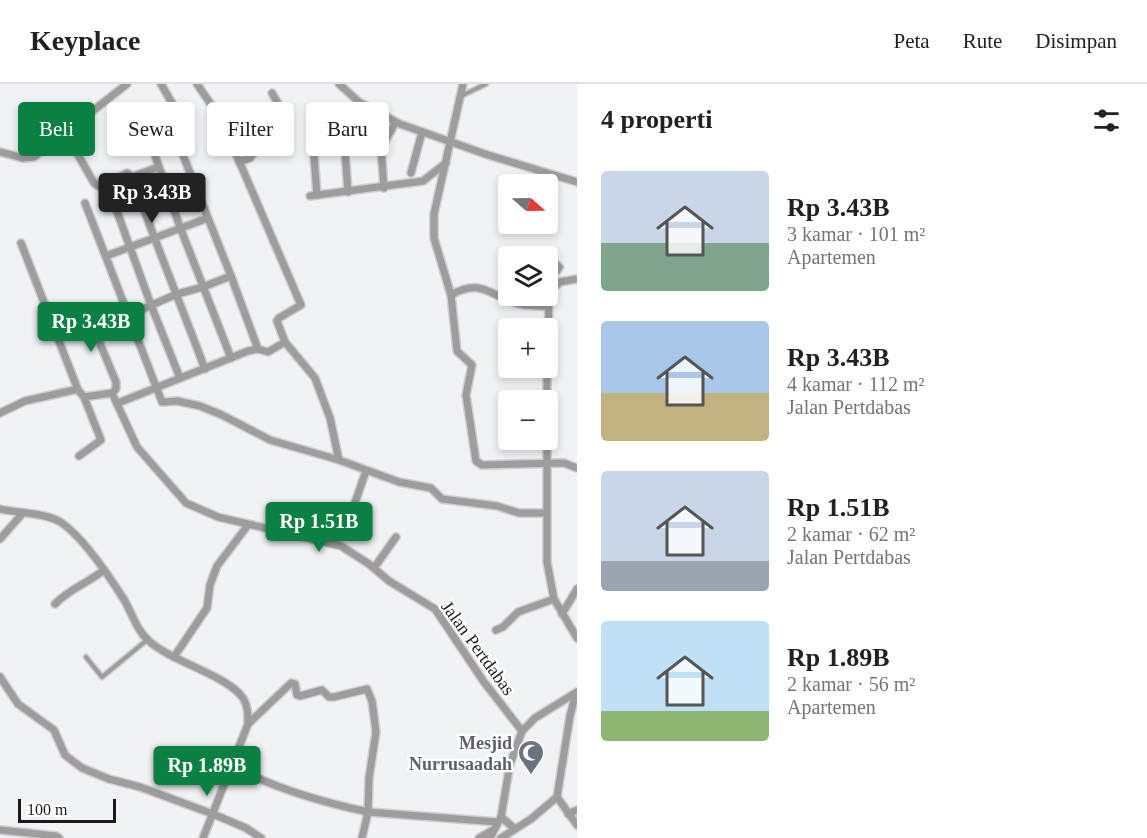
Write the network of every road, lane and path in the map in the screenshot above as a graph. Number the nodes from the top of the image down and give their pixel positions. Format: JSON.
{"nodes":[{"id":1,"x":127,"y":84,"type":"edge"},
{"id":2,"x":161,"y":84,"type":"edge"},
{"id":3,"x":197,"y":84,"type":"edge"},
{"id":4,"x":339,"y":84,"type":"edge"},
{"id":5,"x":463,"y":84,"type":"edge"},
{"id":6,"x":486,"y":84,"type":"edge"},
{"id":7,"x":272,"y":93,"type":"dead end"},
{"id":8,"x":460,"y":96,"type":"junction"},
{"id":9,"x":171,"y":102,"type":"edge"},
{"id":10,"x":277,"y":102,"type":"edge"},
{"id":11,"x":359,"y":102,"type":"edge"},
{"id":12,"x":95,"y":109,"type":"edge"},
{"id":13,"x":389,"y":118,"type":"edge"},
{"id":14,"x":396,"y":122,"type":"junction"},
{"id":15,"x":422,"y":132,"type":"junction"},
{"id":16,"x":389,"y":134,"type":"edge"},
{"id":17,"x":451,"y":143,"type":"junction"},
{"id":18,"x":0,"y":152,"type":"edge"},
{"id":19,"x":35,"y":156,"type":"edge"},
{"id":20,"x":79,"y":156,"type":"edge"},
{"id":21,"x":155,"y":156,"type":"edge"},
{"id":22,"x":183,"y":156,"type":"edge"},
{"id":23,"x":252,"y":156,"type":"edge"},
{"id":24,"x":313,"y":156,"type":"edge"},
{"id":25,"x":345,"y":156,"type":"edge"},
{"id":26,"x":382,"y":156,"type":"edge"},
{"id":27,"x":239,"y":162,"type":"junction"},
{"id":28,"x":446,"y":163,"type":"junction"},
{"id":29,"x":158,"y":167,"type":"junction"},
{"id":30,"x":411,"y":173,"type":"dead end"},
{"id":31,"x":132,"y":177,"type":"junction"},
{"id":32,"x":577,"y":182,"type":"edge"},
{"id":33,"x":107,"y":183,"type":"junction"},
{"id":34,"x":384,"y":188,"type":"junction"},
{"id":35,"x":348,"y":192,"type":"junction"},
{"id":36,"x":85,"y":203,"type":"dead end"},
{"id":37,"x":208,"y":218,"type":"junction"},
{"id":38,"x":180,"y":227,"type":"junction"},
{"id":39,"x":153,"y":237,"type":"junction"},
{"id":40,"x":21,"y":243,"type":"dead end"},
{"id":41,"x":129,"y":248,"type":"junction"},
{"id":42,"x":106,"y":256,"type":"junction"},
{"id":43,"x":231,"y":276,"type":"junction"},
{"id":44,"x":577,"y":279,"type":"edge"},
{"id":45,"x":558,"y":284,"type":"edge"},
{"id":46,"x":203,"y":287,"type":"junction"},
{"id":47,"x":177,"y":294,"type":"junction"},
{"id":48,"x":451,"y":295,"type":"junction"},
{"id":49,"x":498,"y":295,"type":"edge"},
{"id":50,"x":151,"y":305,"type":"junction"},
{"id":51,"x":548,"y":306,"type":"edge"},
{"id":52,"x":129,"y":315,"type":"junction"},
{"id":53,"x":89,"y":317,"type":"dead end"},
{"id":54,"x":548,"y":318,"type":"edge"},
{"id":55,"x":285,"y":342,"type":"junction"},
{"id":56,"x":258,"y":349,"type":"junction"},
{"id":57,"x":231,"y":358,"type":"junction"},
{"id":58,"x":205,"y":369,"type":"junction"},
{"id":59,"x":180,"y":378,"type":"junction"},
{"id":60,"x":157,"y":387,"type":"junction"},
{"id":61,"x":78,"y":390,"type":"junction"},
{"id":62,"x":112,"y":393,"type":"junction"},
{"id":63,"x":84,"y":397,"type":"junction"},
{"id":64,"x":118,"y":403,"type":"junction"},
{"id":65,"x":0,"y":413,"type":"edge"},
{"id":66,"x":547,"y":450,"type":"edge"},
{"id":67,"x":79,"y":456,"type":"dead end"},
{"id":68,"x":339,"y":460,"type":"junction"},
{"id":69,"x":547,"y":464,"type":"junction"},
{"id":70,"x":577,"y":468,"type":"edge"},
{"id":71,"x":366,"y":471,"type":"junction"},
{"id":72,"x":0,"y":509,"type":"edge"},
{"id":73,"x":22,"y":513,"type":"junction"},
{"id":74,"x":546,"y":513,"type":"junction"},
{"id":75,"x":248,"y":525,"type":"junction"},
{"id":76,"x":396,"y":537,"type":"dead end"},
{"id":77,"x":0,"y":538,"type":"edge"},
{"id":78,"x":334,"y":544,"type":"junction"},
{"id":79,"x":374,"y":568,"type":"junction"},
{"id":80,"x":104,"y":570,"type":"junction"},
{"id":81,"x":577,"y":589,"type":"edge"},
{"id":82,"x":554,"y":598,"type":"junction"},
{"id":83,"x":55,"y":604,"type":"dead end"},
{"id":84,"x":562,"y":614,"type":"junction"},
{"id":85,"x":574,"y":628,"type":"edge"},
{"id":86,"x":496,"y":630,"type":"dead end"},
{"id":87,"x":577,"y":638,"type":"edge"},
{"id":88,"x":147,"y":640,"type":"junction"},
{"id":89,"x":86,"y":657,"type":"dead end"},
{"id":90,"x":174,"y":657,"type":"junction"},
{"id":91,"x":0,"y":678,"type":"edge"},
{"id":92,"x":577,"y":692,"type":"edge"},
{"id":93,"x":248,"y":724,"type":"junction"},
{"id":94,"x":573,"y":725,"type":"edge"},
{"id":95,"x":522,"y":731,"type":"junction"},
{"id":96,"x":233,"y":766,"type":"junction"},
{"id":97,"x":557,"y":797,"type":"junction"},
{"id":98,"x":577,"y":810,"type":"edge"},
{"id":99,"x":368,"y":812,"type":"junction"},
{"id":100,"x":213,"y":814,"type":"junction"},
{"id":101,"x":568,"y":814,"type":"junction"},
{"id":102,"x":499,"y":820,"type":"junction"},
{"id":103,"x":577,"y":825,"type":"edge"},
{"id":104,"x":514,"y":828,"type":"junction"},
{"id":105,"x":0,"y":830,"type":"edge"},
{"id":106,"x":493,"y":830,"type":"junction"},
{"id":107,"x":59,"y":838,"type":"edge"},
{"id":108,"x":203,"y":838,"type":"edge"},
{"id":109,"x":261,"y":838,"type":"edge"},
{"id":110,"x":362,"y":838,"type":"edge"},
{"id":111,"x":479,"y":838,"type":"edge"},
{"id":112,"x":490,"y":838,"type":"edge"},
{"id":113,"x":501,"y":838,"type":"edge"}],
"edges":[{"from":1,"to":12,"type":"street"},
{"from":2,"to":9,"type":"street"},
{"from":3,"to":27,"type":"street"},
{"from":4,"to":11,"type":"street"},
{"from":5,"to":8,"type":"street"},
{"from":6,"to":8,"type":"lane"},
{"from":7,"to":10,"type":"street"},
{"from":8,"to":17,"type":"street"},
{"from":13,"to":14,"type":"street"},
{"from":14,"to":15,"type":"street"},
{"from":14,"to":16,"type":"street"},
{"from":15,"to":17,"type":"street"},
{"from":15,"to":30,"type":"street"},
{"from":17,"to":28,"type":"street"},
{"from":17,"to":32,"type":"street"},
{"from":18,"to":19,"type":"street"},
{"from":20,"to":33,"type":"street"},
{"from":21,"to":29,"type":"street"},
{"from":22,"to":37,"type":"street"},
{"from":23,"to":27,"type":"street"},
{"from":24,"to":35,"type":"street"},
{"from":25,"to":35,"type":"street"},
{"from":26,"to":34,"type":"street"},
{"from":27,"to":55,"type":"street"},
{"from":28,"to":34,"type":"street"},
{"from":28,"to":48,"type":"street"},
{"from":29,"to":31,"type":"street"},
{"from":29,"to":38,"type":"street"},
{"from":31,"to":33,"type":"street"},
{"from":31,"to":39,"type":"street"},
{"from":33,"to":41,"type":"street"},
{"from":34,"to":35,"type":"street"},
{"from":36,"to":42,"type":"street"},
{"from":37,"to":38,"type":"street"},
{"from":37,"to":43,"type":"street"},
{"from":38,"to":39,"type":"street"},
{"from":38,"to":46,"type":"street"},
{"from":39,"to":41,"type":"street"},
{"from":39,"to":47,"type":"street"},
{"from":40,"to":61,"type":"street"},
{"from":41,"to":42,"type":"street"},
{"from":41,"to":50,"type":"street"},
{"from":42,"to":52,"type":"street"},
{"from":43,"to":46,"type":"street"},
{"from":43,"to":56,"type":"street"},
{"from":44,"to":45,"type":"street"},
{"from":46,"to":47,"type":"street"},
{"from":46,"to":57,"type":"street"},
{"from":47,"to":50,"type":"street"},
{"from":47,"to":58,"type":"street"},
{"from":48,"to":49,"type":"street"},
{"from":48,"to":69,"type":"street"},
{"from":50,"to":52,"type":"street"},
{"from":50,"to":59,"type":"street"},
{"from":51,"to":54,"type":"street"},
{"from":52,"to":60,"type":"street"},
{"from":53,"to":62,"type":"street"},
{"from":55,"to":56,"type":"street"},
{"from":55,"to":68,"type":"street"},
{"from":56,"to":57,"type":"street"},
{"from":57,"to":58,"type":"street"},
{"from":58,"to":59,"type":"street"},
{"from":59,"to":60,"type":"street"},
{"from":60,"to":64,"type":"street"},
{"from":60,"to":68,"type":"street"},
{"from":61,"to":63,"type":"street"},
{"from":61,"to":65,"type":"street"},
{"from":62,"to":63,"type":"street"},
{"from":62,"to":64,"type":"street","name":"Jalan Pertdabas"},
{"from":63,"to":67,"type":"street"},
{"from":64,"to":75,"type":"street","name":"Jalan Pertdabas"},
{"from":66,"to":69,"type":"street"},
{"from":68,"to":71,"type":"street"},
{"from":69,"to":70,"type":"street"},
{"from":69,"to":74,"type":"street"},
{"from":71,"to":74,"type":"street"},
{"from":71,"to":78,"type":"street"},
{"from":72,"to":73,"type":"street"},
{"from":73,"to":77,"type":"street"},
{"from":73,"to":80,"type":"street"},
{"from":74,"to":82,"type":"street"},
{"from":75,"to":78,"type":"street","name":"Jalan Pertdabas"},
{"from":75,"to":90,"type":"street"},
{"from":76,"to":79,"type":"street"},
{"from":78,"to":79,"type":"street","name":"Jalan Pertdabas"},
{"from":79,"to":95,"type":"street","name":"Jalan Pertdabas"},
{"from":80,"to":83,"type":"street"},
{"from":80,"to":88,"type":"street"},
{"from":81,"to":84,"type":"street"},
{"from":82,"to":84,"type":"street"},
{"from":82,"to":86,"type":"street"},
{"from":84,"to":85,"type":"street"},
{"from":85,"to":87,"type":"street"},
{"from":88,"to":89,"type":"lane"},
{"from":88,"to":90,"type":"street"},
{"from":90,"to":93,"type":"street"},
{"from":91,"to":100,"type":"street"},
{"from":92,"to":94,"type":"street"},
{"from":92,"to":95,"type":"street"},
{"from":93,"to":96,"type":"street"},
{"from":93,"to":99,"type":"street"},
{"from":94,"to":97,"type":"street"},
{"from":95,"to":102,"type":"street"},
{"from":96,"to":99,"type":"street"},
{"from":96,"to":100,"type":"street"},
{"from":97,"to":101,"type":"street"},
{"from":97,"to":104,"type":"street"},
{"from":98,"to":101,"type":"street"},
{"from":99,"to":102,"type":"street"},
{"from":99,"to":110,"type":"street"},
{"from":100,"to":108,"type":"street"},
{"from":100,"to":109,"type":"street"},
{"from":101,"to":103,"type":"street"},
{"from":102,"to":104,"type":"street"},
{"from":102,"to":106,"type":"street"},
{"from":104,"to":113,"type":"street"},
{"from":105,"to":107,"type":"street"},
{"from":106,"to":111,"type":"street"},
{"from":106,"to":112,"type":"street"}]}
